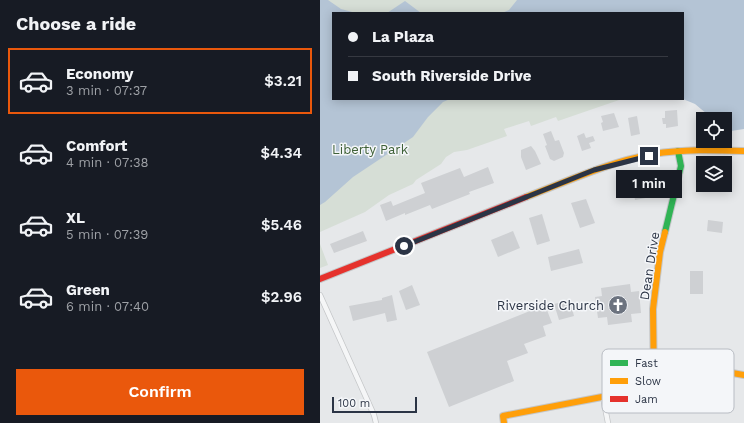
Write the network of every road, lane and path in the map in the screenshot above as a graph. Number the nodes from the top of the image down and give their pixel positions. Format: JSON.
{"nodes":[{"id":1,"x":678,"y":151,"type":"junction"},
{"id":2,"x":744,"y":151,"type":"edge"},
{"id":3,"x":320,"y":279,"type":"edge"},
{"id":4,"x":320,"y":294,"type":"edge"},
{"id":5,"x":325,"y":306,"type":"junction"},
{"id":6,"x":320,"y":310,"type":"edge"},
{"id":7,"x":654,"y":349,"type":"edge"},
{"id":8,"x":734,"y":373,"type":"edge"},
{"id":9,"x":744,"y":375,"type":"edge"},
{"id":10,"x":602,"y":397,"type":"edge"},
{"id":11,"x":606,"y":413,"type":"edge"},
{"id":12,"x":504,"y":420,"type":"edge"},
{"id":13,"x":376,"y":423,"type":"edge"},
{"id":14,"x":608,"y":423,"type":"edge"}],
"edges":[{"from":1,"to":2,"type":"main road"},
{"from":1,"to":3,"type":"main road"},
{"from":1,"to":7,"type":"main road","name":"Dean Drive"},
{"from":4,"to":5,"type":"street"},
{"from":5,"to":6,"type":"street"},
{"from":5,"to":13,"type":"street"},
{"from":8,"to":9,"type":"main road"},
{"from":10,"to":12,"type":"main road"},
{"from":11,"to":14,"type":"street"}]}
